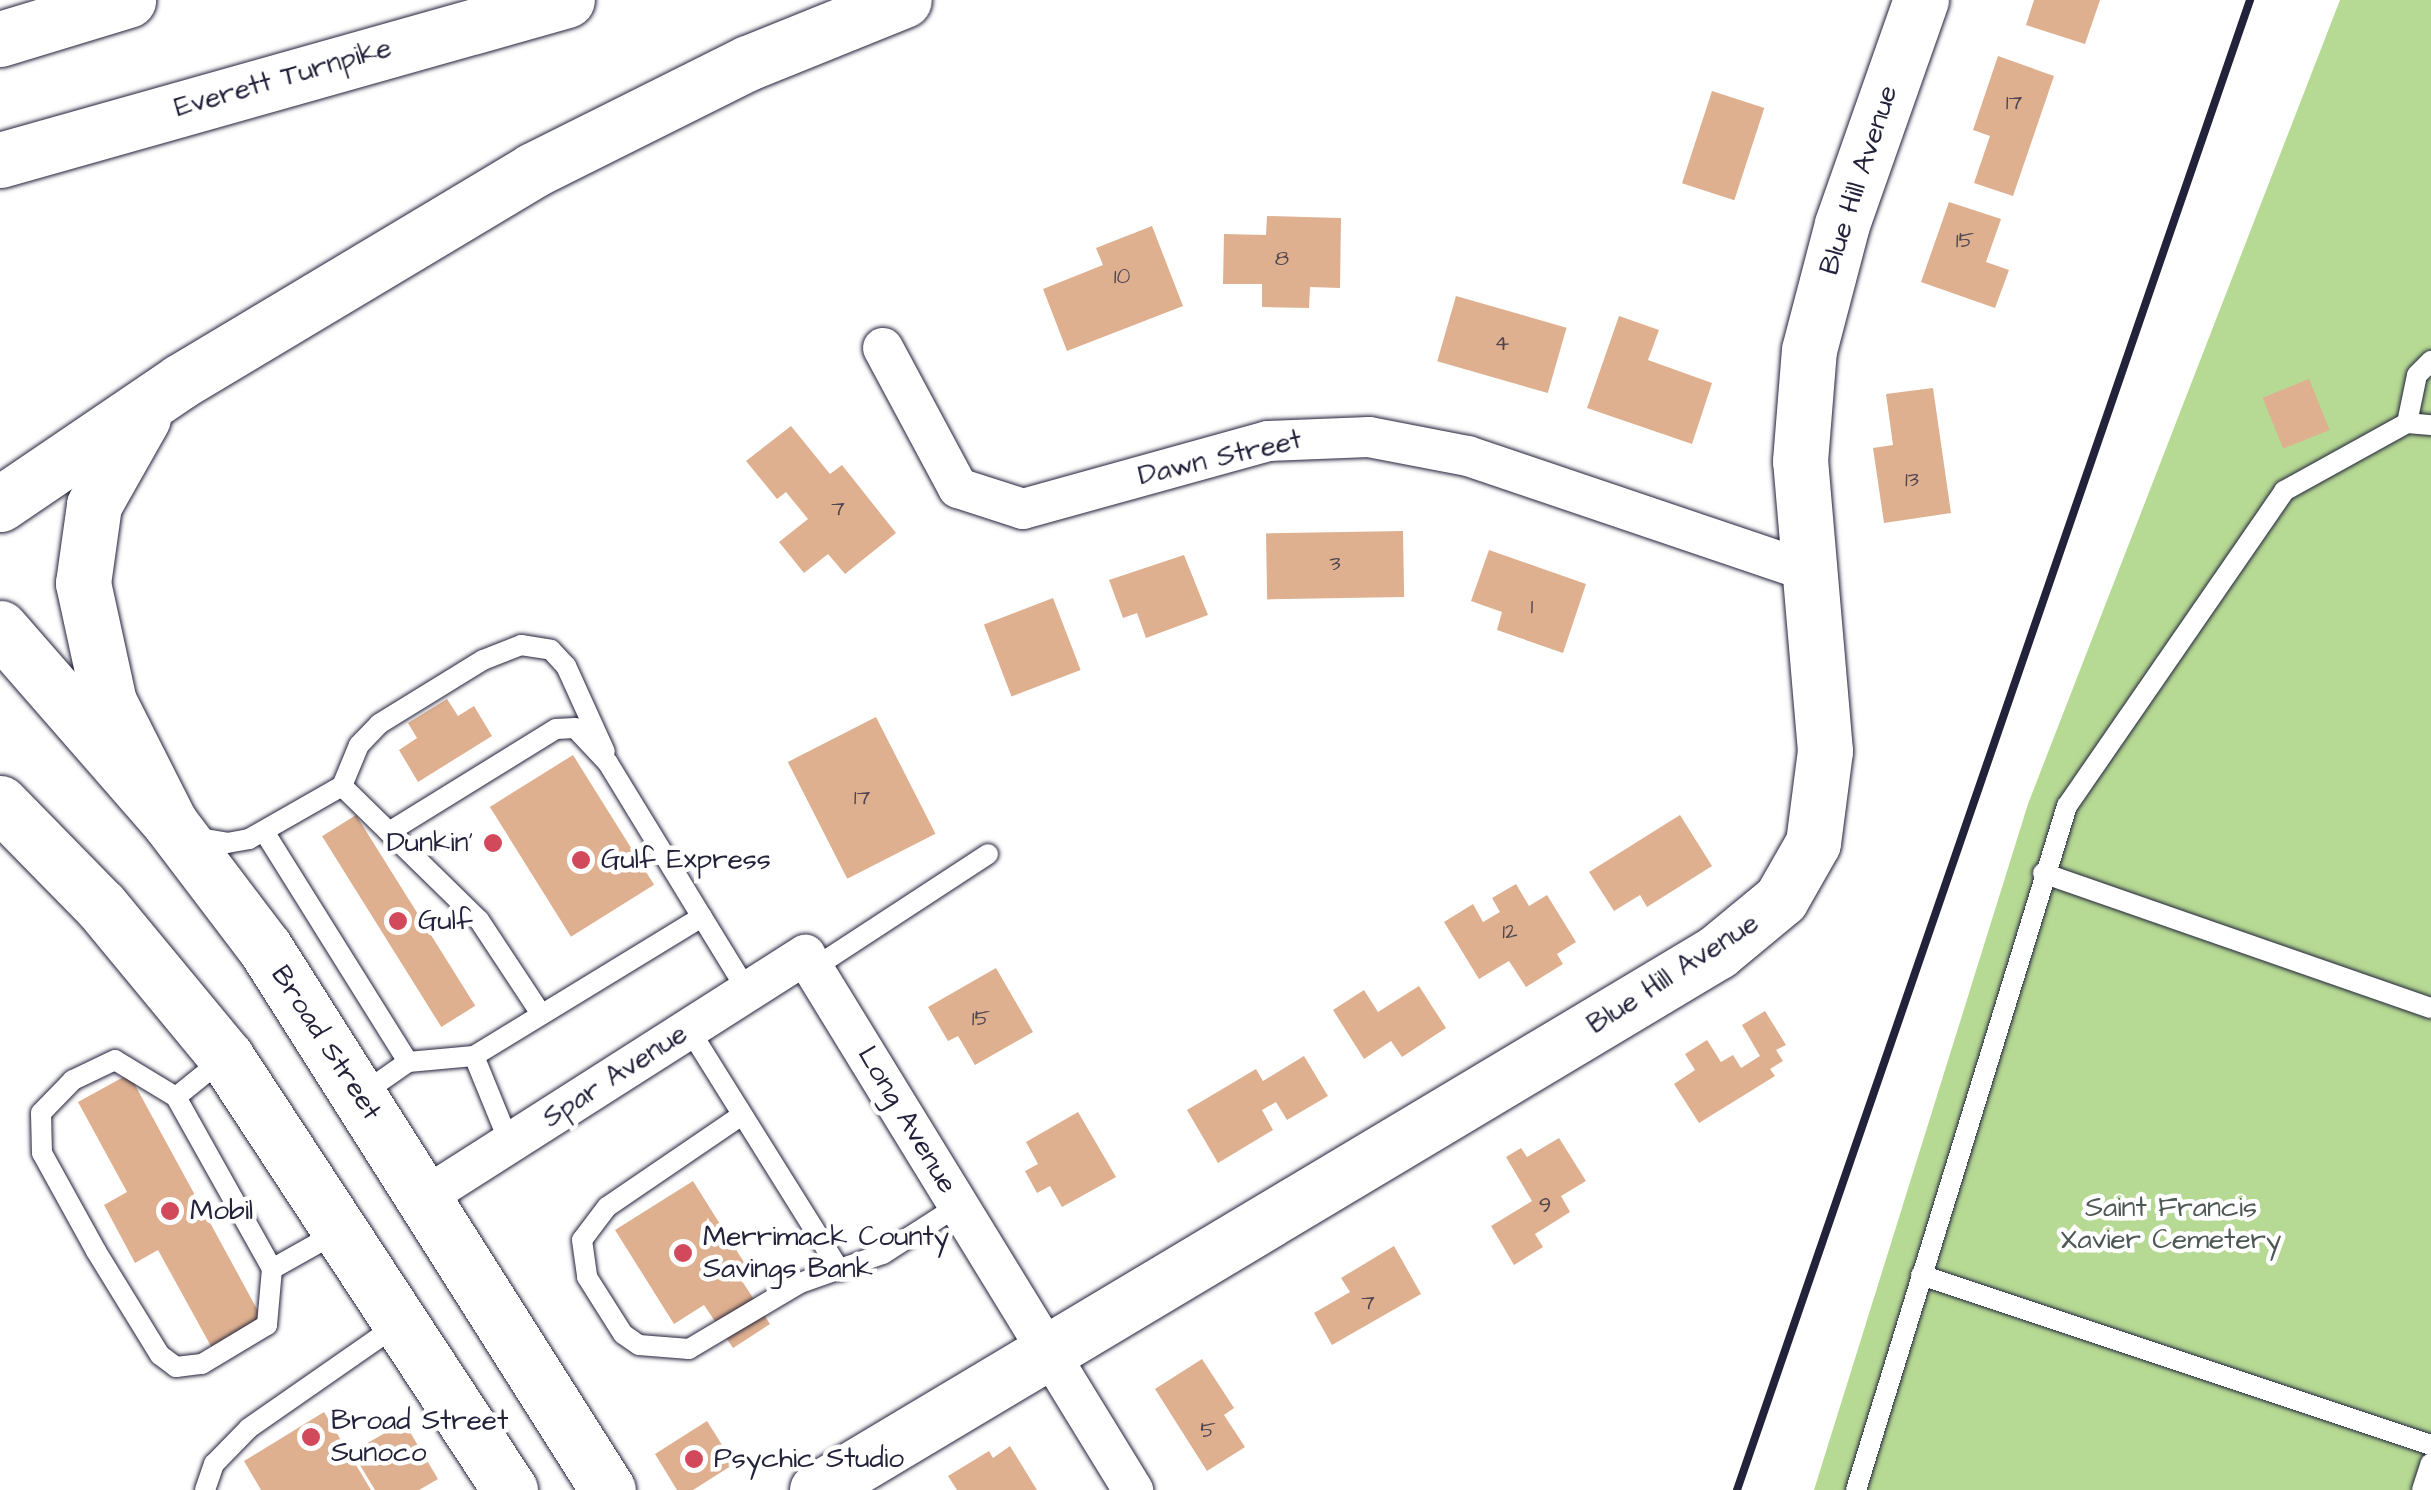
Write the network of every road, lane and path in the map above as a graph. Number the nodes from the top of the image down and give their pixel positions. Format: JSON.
{"nodes":[{"id":1,"x":128,"y":0,"type":"edge"},
{"id":2,"x":567,"y":0,"type":"edge"},
{"id":3,"x":904,"y":0,"type":"edge"},
{"id":4,"x":1920,"y":0,"type":"edge"},
{"id":5,"x":0,"y":39,"type":"edge"},
{"id":6,"x":0,"y":160,"type":"edge"},
{"id":7,"x":883,"y":348,"type":"dead end"},
{"id":8,"x":2431,"y":362,"type":"edge"},
{"id":9,"x":181,"y":381,"type":"junction"},
{"id":10,"x":2407,"y":423,"type":"junction"},
{"id":11,"x":2431,"y":425,"type":"edge"},
{"id":12,"x":0,"y":504,"type":"edge"},
{"id":13,"x":1808,"y":571,"type":"junction"},
{"id":14,"x":0,"y":628,"type":"edge"},
{"id":15,"x":608,"y":763,"type":"junction"},
{"id":16,"x":342,"y":786,"type":"junction"},
{"id":17,"x":0,"y":803,"type":"edge"},
{"id":18,"x":170,"y":822,"type":"junction"},
{"id":19,"x":389,"y":832,"type":"junction"},
{"id":20,"x":265,"y":834,"type":"junction"},
{"id":21,"x":988,"y":854,"type":"dead end"},
{"id":22,"x":2044,"y":874,"type":"junction"},
{"id":23,"x":702,"y":918,"type":"junction"},
{"id":24,"x":810,"y":962,"type":"junction"},
{"id":25,"x":748,"y":992,"type":"junction"},
{"id":26,"x":2431,"y":1008,"type":"edge"},
{"id":27,"x":541,"y":1014,"type":"junction"},
{"id":28,"x":690,"y":1029,"type":"junction"},
{"id":29,"x":474,"y":1056,"type":"junction"},
{"id":30,"x":226,"y":1057,"type":"junction"},
{"id":31,"x":408,"y":1062,"type":"junction"},
{"id":32,"x":360,"y":1094,"type":"junction"},
{"id":33,"x":176,"y":1097,"type":"junction"},
{"id":34,"x":742,"y":1115,"type":"junction"},
{"id":35,"x":510,"y":1144,"type":"junction"},
{"id":36,"x":425,"y":1197,"type":"junction"},
{"id":37,"x":959,"y":1205,"type":"junction"},
{"id":38,"x":342,"y":1229,"type":"junction"},
{"id":39,"x":272,"y":1268,"type":"junction"},
{"id":40,"x":840,"y":1271,"type":"junction"},
{"id":41,"x":1921,"y":1276,"type":"junction"},
{"id":42,"x":402,"y":1322,"type":"junction"},
{"id":43,"x":1050,"y":1353,"type":"junction"},
{"id":44,"x":2431,"y":1445,"type":"edge"},
{"id":45,"x":2431,"y":1463,"type":"edge"},
{"id":46,"x":504,"y":1488,"type":"edge"},
{"id":47,"x":205,"y":1490,"type":"edge"},
{"id":48,"x":608,"y":1490,"type":"edge"},
{"id":49,"x":817,"y":1490,"type":"edge"},
{"id":50,"x":1134,"y":1490,"type":"edge"},
{"id":51,"x":1856,"y":1490,"type":"edge"},
{"id":52,"x":2422,"y":1490,"type":"edge"}],
"edges":[{"from":1,"to":5,"type":"main road"},
{"from":2,"to":6,"type":"main road","name":"Everett Turnpike"},
{"from":3,"to":9,"type":"main road"},
{"from":4,"to":13,"type":"main road","name":"Blue Hill Avenue"},
{"from":7,"to":13,"type":"street","name":"Dawn Street"},
{"from":8,"to":10,"type":"lane"},
{"from":9,"to":12,"type":"main road"},
{"from":9,"to":18,"type":"main road"},
{"from":10,"to":11,"type":"lane"},
{"from":10,"to":22,"type":"lane"},
{"from":13,"to":43,"type":"main road","name":"Blue Hill Avenue"},
{"from":14,"to":18,"type":"main road","name":"Broad Street"},
{"from":15,"to":16,"type":"lane"},
{"from":15,"to":19,"type":"lane"},
{"from":15,"to":23,"type":"lane"},
{"from":16,"to":19,"type":"lane"},
{"from":16,"to":20,"type":"lane"},
{"from":17,"to":30,"type":"main road"},
{"from":18,"to":20,"type":"lane"},
{"from":18,"to":32,"type":"main road","name":"Broad Street"},
{"from":19,"to":27,"type":"lane"},
{"from":20,"to":31,"type":"lane"},
{"from":21,"to":24,"type":"lane"},
{"from":22,"to":26,"type":"lane"},
{"from":22,"to":41,"type":"lane"},
{"from":23,"to":25,"type":"lane"},
{"from":23,"to":27,"type":"lane"},
{"from":24,"to":25,"type":"street","name":"Spar Avenue"},
{"from":24,"to":37,"type":"street","name":"Long Avenue"},
{"from":25,"to":28,"type":"street","name":"Spar Avenue"},
{"from":27,"to":29,"type":"lane"},
{"from":28,"to":34,"type":"lane"},
{"from":28,"to":35,"type":"street","name":"Spar Avenue"},
{"from":29,"to":31,"type":"lane"},
{"from":29,"to":35,"type":"lane"},
{"from":30,"to":33,"type":"lane"},
{"from":30,"to":38,"type":"main road"},
{"from":31,"to":32,"type":"lane"},
{"from":32,"to":36,"type":"main road","name":"Broad Street"},
{"from":33,"to":39,"type":"lane"},
{"from":33,"to":39,"type":"lane"},
{"from":34,"to":40,"type":"lane"},
{"from":34,"to":40,"type":"lane"},
{"from":35,"to":36,"type":"street","name":"Spar Avenue"},
{"from":36,"to":48,"type":"main road","name":"Broad Street"},
{"from":37,"to":40,"type":"lane"},
{"from":37,"to":43,"type":"street","name":"Long Avenue"},
{"from":38,"to":39,"type":"lane"},
{"from":38,"to":42,"type":"main road"},
{"from":41,"to":44,"type":"lane"},
{"from":41,"to":51,"type":"lane"},
{"from":42,"to":46,"type":"main road"},
{"from":42,"to":47,"type":"lane"},
{"from":43,"to":49,"type":"main road","name":"Blue Hill Avenue"},
{"from":43,"to":50,"type":"street","name":"Long Avenue"},
{"from":45,"to":52,"type":"lane"}]}
